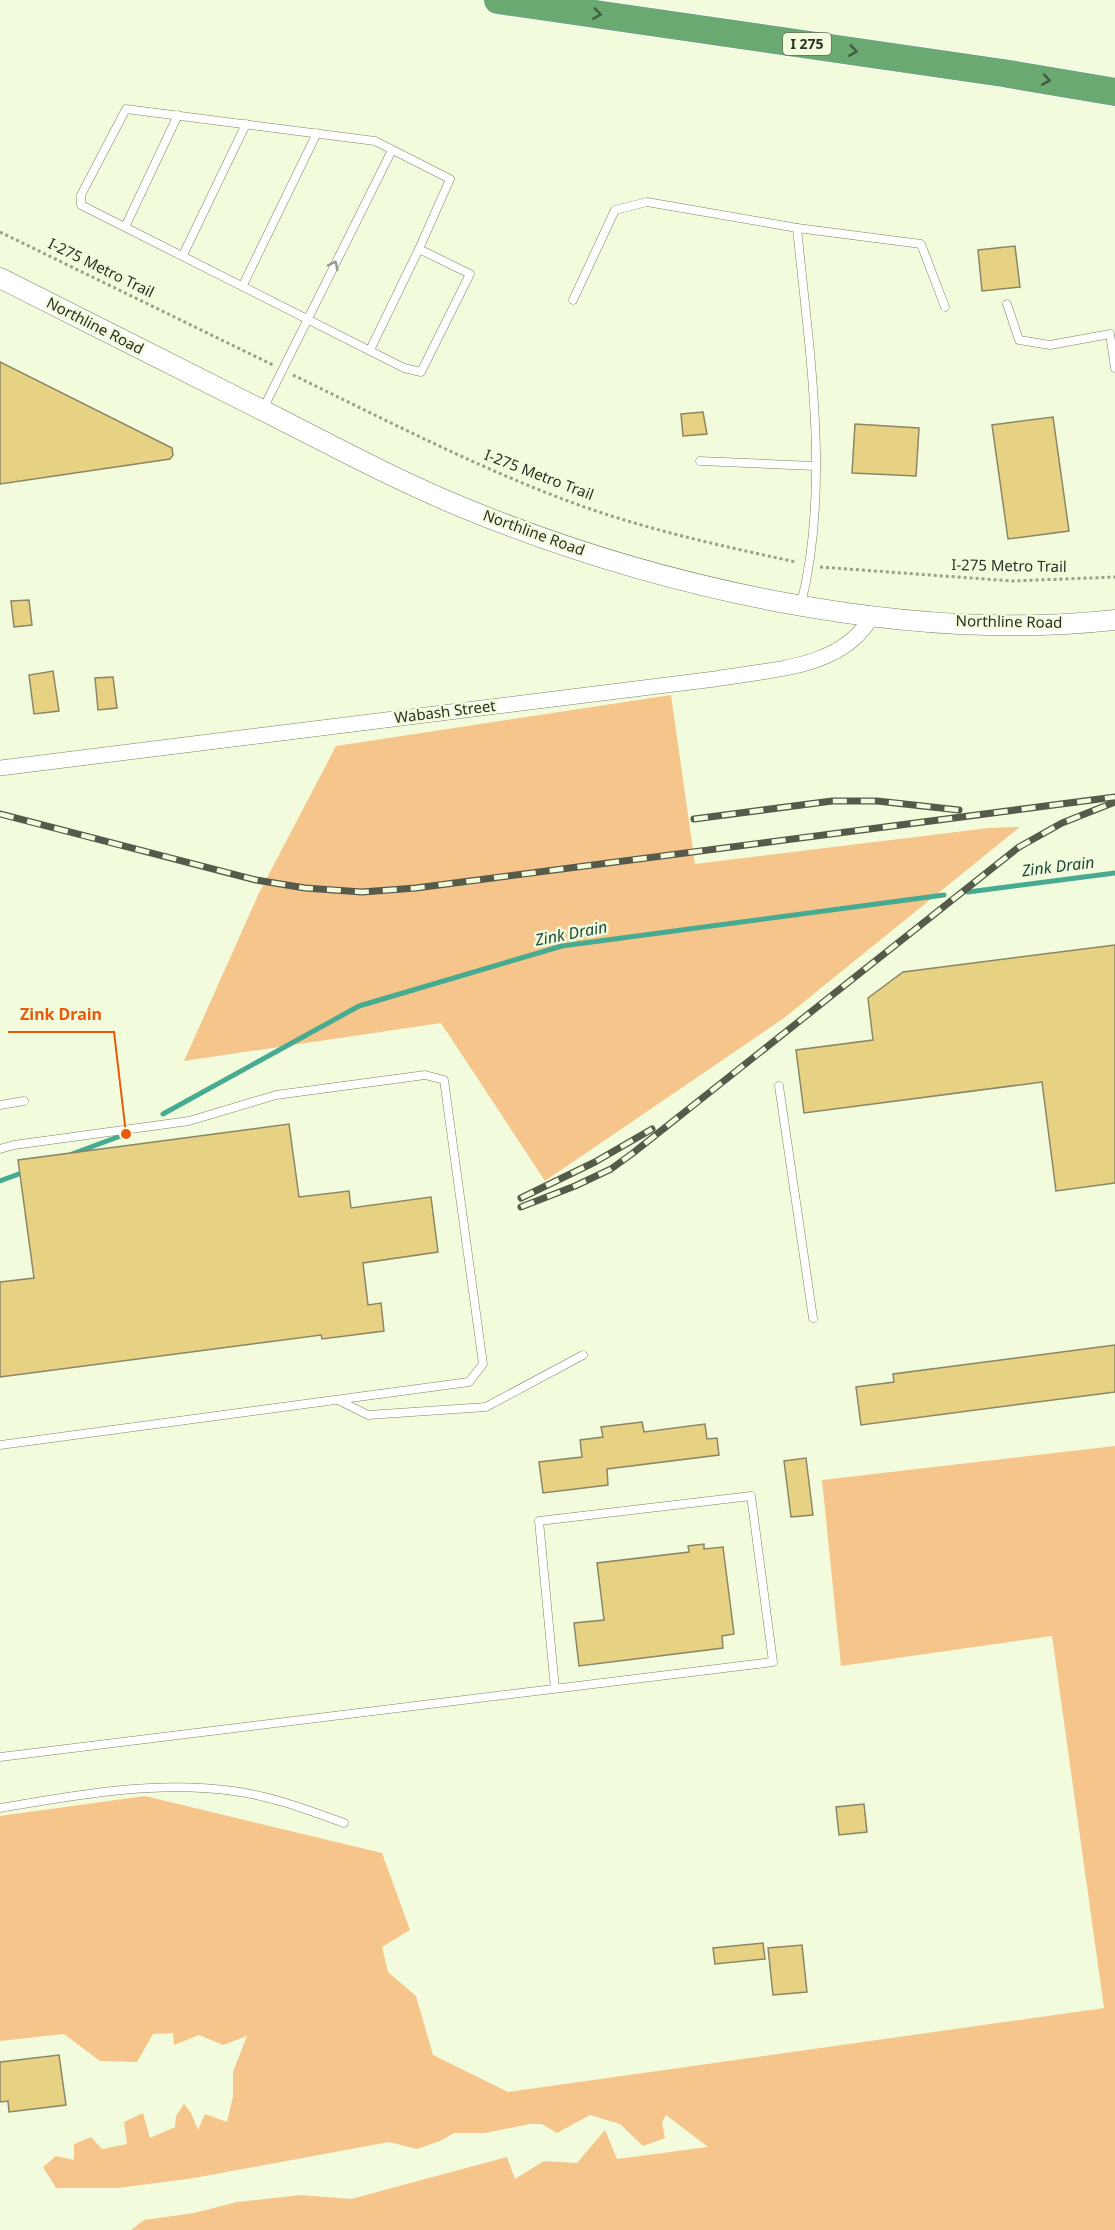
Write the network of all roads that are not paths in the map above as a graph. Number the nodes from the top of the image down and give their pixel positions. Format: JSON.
{"nodes":[{"id":1,"x":498,"y":0,"type":"edge"},
{"id":2,"x":1115,"y":92,"type":"edge"},
{"id":3,"x":178,"y":115,"type":"junction"},
{"id":4,"x":246,"y":124,"type":"junction"},
{"id":5,"x":317,"y":134,"type":"junction"},
{"id":6,"x":392,"y":150,"type":"junction"},
{"id":7,"x":125,"y":227,"type":"junction"},
{"id":8,"x":798,"y":228,"type":"junction"},
{"id":9,"x":419,"y":249,"type":"junction"},
{"id":10,"x":183,"y":255,"type":"junction"},
{"id":11,"x":0,"y":279,"type":"edge"},
{"id":12,"x":243,"y":285,"type":"junction"},
{"id":13,"x":573,"y":300,"type":"dead end"},
{"id":14,"x":1007,"y":304,"type":"dead end"},
{"id":15,"x":945,"y":307,"type":"dead end"},
{"id":16,"x":307,"y":317,"type":"junction"},
{"id":17,"x":370,"y":350,"type":"junction"},
{"id":18,"x":1115,"y":368,"type":"edge"},
{"id":19,"x":262,"y":410,"type":"junction"},
{"id":20,"x":700,"y":461,"type":"dead end"},
{"id":21,"x":815,"y":466,"type":"junction"},
{"id":22,"x":801,"y":605,"type":"junction"},
{"id":23,"x":872,"y":616,"type":"junction"},
{"id":24,"x":1115,"y":620,"type":"edge"},
{"id":25,"x":0,"y":768,"type":"edge"},
{"id":26,"x":779,"y":1086,"type":"dead end"},
{"id":27,"x":24,"y":1101,"type":"dead end"},
{"id":28,"x":0,"y":1105,"type":"edge"},
{"id":29,"x":0,"y":1149,"type":"edge"},
{"id":30,"x":813,"y":1318,"type":"dead end"},
{"id":31,"x":583,"y":1355,"type":"dead end"},
{"id":32,"x":338,"y":1400,"type":"junction"},
{"id":33,"x":0,"y":1445,"type":"edge"},
{"id":34,"x":555,"y":1689,"type":"junction"},
{"id":35,"x":0,"y":1757,"type":"edge"},
{"id":36,"x":0,"y":1808,"type":"edge"},
{"id":37,"x":344,"y":1823,"type":"dead end"}],
"edges":[{"from":1,"to":2,"type":"highway","number":"I 275","one_way":true},
{"from":3,"to":4,"type":"lane"},
{"from":3,"to":7,"type":"lane"},
{"from":3,"to":7,"type":"lane"},
{"from":4,"to":5,"type":"lane"},
{"from":4,"to":10,"type":"lane"},
{"from":5,"to":6,"type":"lane"},
{"from":5,"to":12,"type":"lane"},
{"from":6,"to":9,"type":"lane"},
{"from":16,"to":6,"type":"lane","one_way":true},
{"from":7,"to":10,"type":"lane"},
{"from":8,"to":13,"type":"lane"},
{"from":8,"to":15,"type":"lane"},
{"from":8,"to":21,"type":"lane"},
{"from":9,"to":17,"type":"lane"},
{"from":9,"to":17,"type":"lane"},
{"from":10,"to":12,"type":"lane"},
{"from":11,"to":19,"type":"street","name":"Northline Road"},
{"from":12,"to":16,"type":"lane"},
{"from":14,"to":18,"type":"lane"},
{"from":16,"to":17,"type":"lane"},
{"from":16,"to":19,"type":"lane"},
{"from":19,"to":22,"type":"street","name":"Northline Road"},
{"from":20,"to":21,"type":"lane"},
{"from":21,"to":22,"type":"lane"},
{"from":22,"to":23,"type":"street","name":"Northline Road"},
{"from":23,"to":24,"type":"street","name":"Northline Road"},
{"from":23,"to":25,"type":"street","name":"Wabash Street"},
{"from":26,"to":30,"type":"lane"},
{"from":27,"to":28,"type":"lane"},
{"from":29,"to":32,"type":"lane"},
{"from":31,"to":32,"type":"lane"},
{"from":32,"to":33,"type":"lane"},
{"from":34,"to":34,"type":"lane"},
{"from":34,"to":35,"type":"lane"},
{"from":36,"to":37,"type":"lane"}]}
